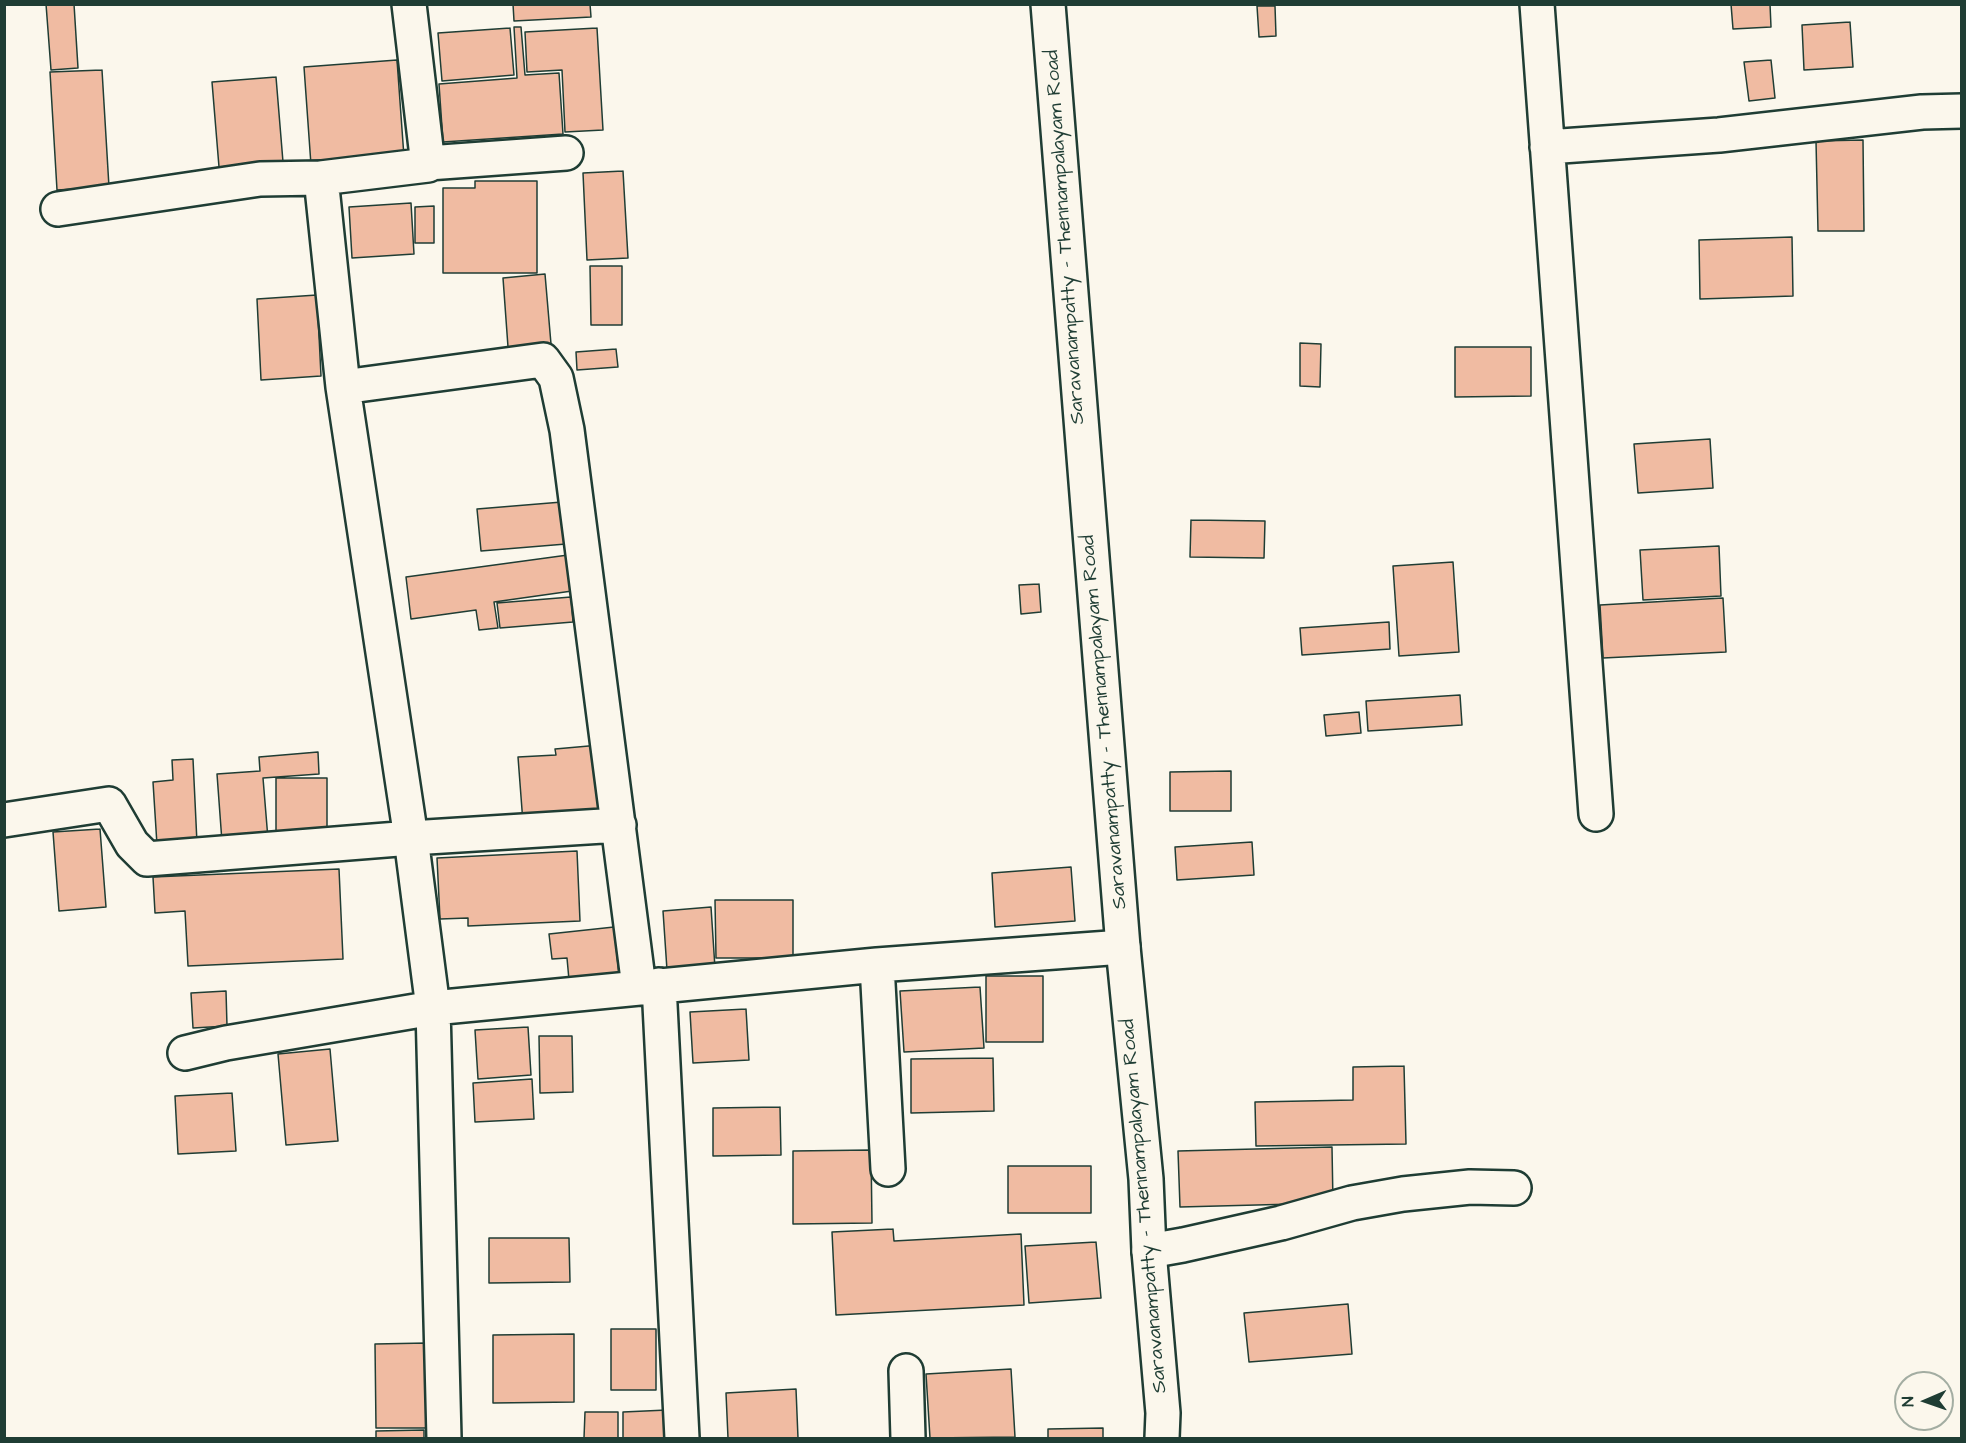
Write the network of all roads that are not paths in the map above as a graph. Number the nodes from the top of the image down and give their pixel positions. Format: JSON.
{"nodes":[{"id":1,"x":409,"y":4,"type":"edge"},
{"id":2,"x":1048,"y":4,"type":"edge"},
{"id":3,"x":1537,"y":4,"type":"edge"},
{"id":4,"x":1962,"y":111,"type":"edge"},
{"id":5,"x":1547,"y":147,"type":"junction"},
{"id":6,"x":566,"y":153,"type":"dead end"},
{"id":7,"x":428,"y":163,"type":"junction"},
{"id":8,"x":321,"y":178,"type":"junction"},
{"id":9,"x":58,"y":209,"type":"dead end"},
{"id":10,"x":343,"y":387,"type":"junction"},
{"id":11,"x":1596,"y":814,"type":"dead end"},
{"id":12,"x":4,"y":820,"type":"edge"},
{"id":13,"x":619,"y":825,"type":"junction"},
{"id":14,"x":411,"y":838,"type":"junction"},
{"id":15,"x":1123,"y":947,"type":"junction"},
{"id":16,"x":878,"y":965,"type":"junction"},
{"id":17,"x":649,"y":986,"type":"junction"},
{"id":18,"x":433,"y":1008,"type":"junction"},
{"id":19,"x":185,"y":1053,"type":"dead end"},
{"id":20,"x":888,"y":1169,"type":"dead end"},
{"id":21,"x":1514,"y":1188,"type":"dead end"},
{"id":22,"x":1149,"y":1251,"type":"junction"},
{"id":23,"x":906,"y":1371,"type":"dead end"},
{"id":24,"x":444,"y":1438,"type":"edge"},
{"id":25,"x":682,"y":1438,"type":"edge"},
{"id":26,"x":908,"y":1438,"type":"edge"},
{"id":27,"x":1162,"y":1438,"type":"edge"}],
"edges":[{"from":1,"to":7,"type":"street"},
{"from":2,"to":15,"type":"street","name":"Saravanampatty - Thennampalayam Road"},
{"from":3,"to":5,"type":"street"},
{"from":4,"to":5,"type":"street"},
{"from":5,"to":11,"type":"street"},
{"from":6,"to":7,"type":"street"},
{"from":7,"to":8,"type":"street"},
{"from":8,"to":9,"type":"street"},
{"from":8,"to":10,"type":"street"},
{"from":10,"to":13,"type":"street"},
{"from":10,"to":14,"type":"street"},
{"from":12,"to":14,"type":"street"},
{"from":13,"to":14,"type":"street"},
{"from":13,"to":17,"type":"street"},
{"from":14,"to":18,"type":"street"},
{"from":15,"to":16,"type":"street"},
{"from":15,"to":22,"type":"street","name":"Saravanampatty - Thennampalayam Road"},
{"from":16,"to":17,"type":"street"},
{"from":16,"to":20,"type":"street"},
{"from":17,"to":18,"type":"street"},
{"from":17,"to":25,"type":"street"},
{"from":18,"to":19,"type":"street"},
{"from":18,"to":24,"type":"street"},
{"from":21,"to":22,"type":"street"},
{"from":22,"to":27,"type":"street","name":"Saravanampatty - Thennampalayam Road"},
{"from":23,"to":26,"type":"street"}]}
